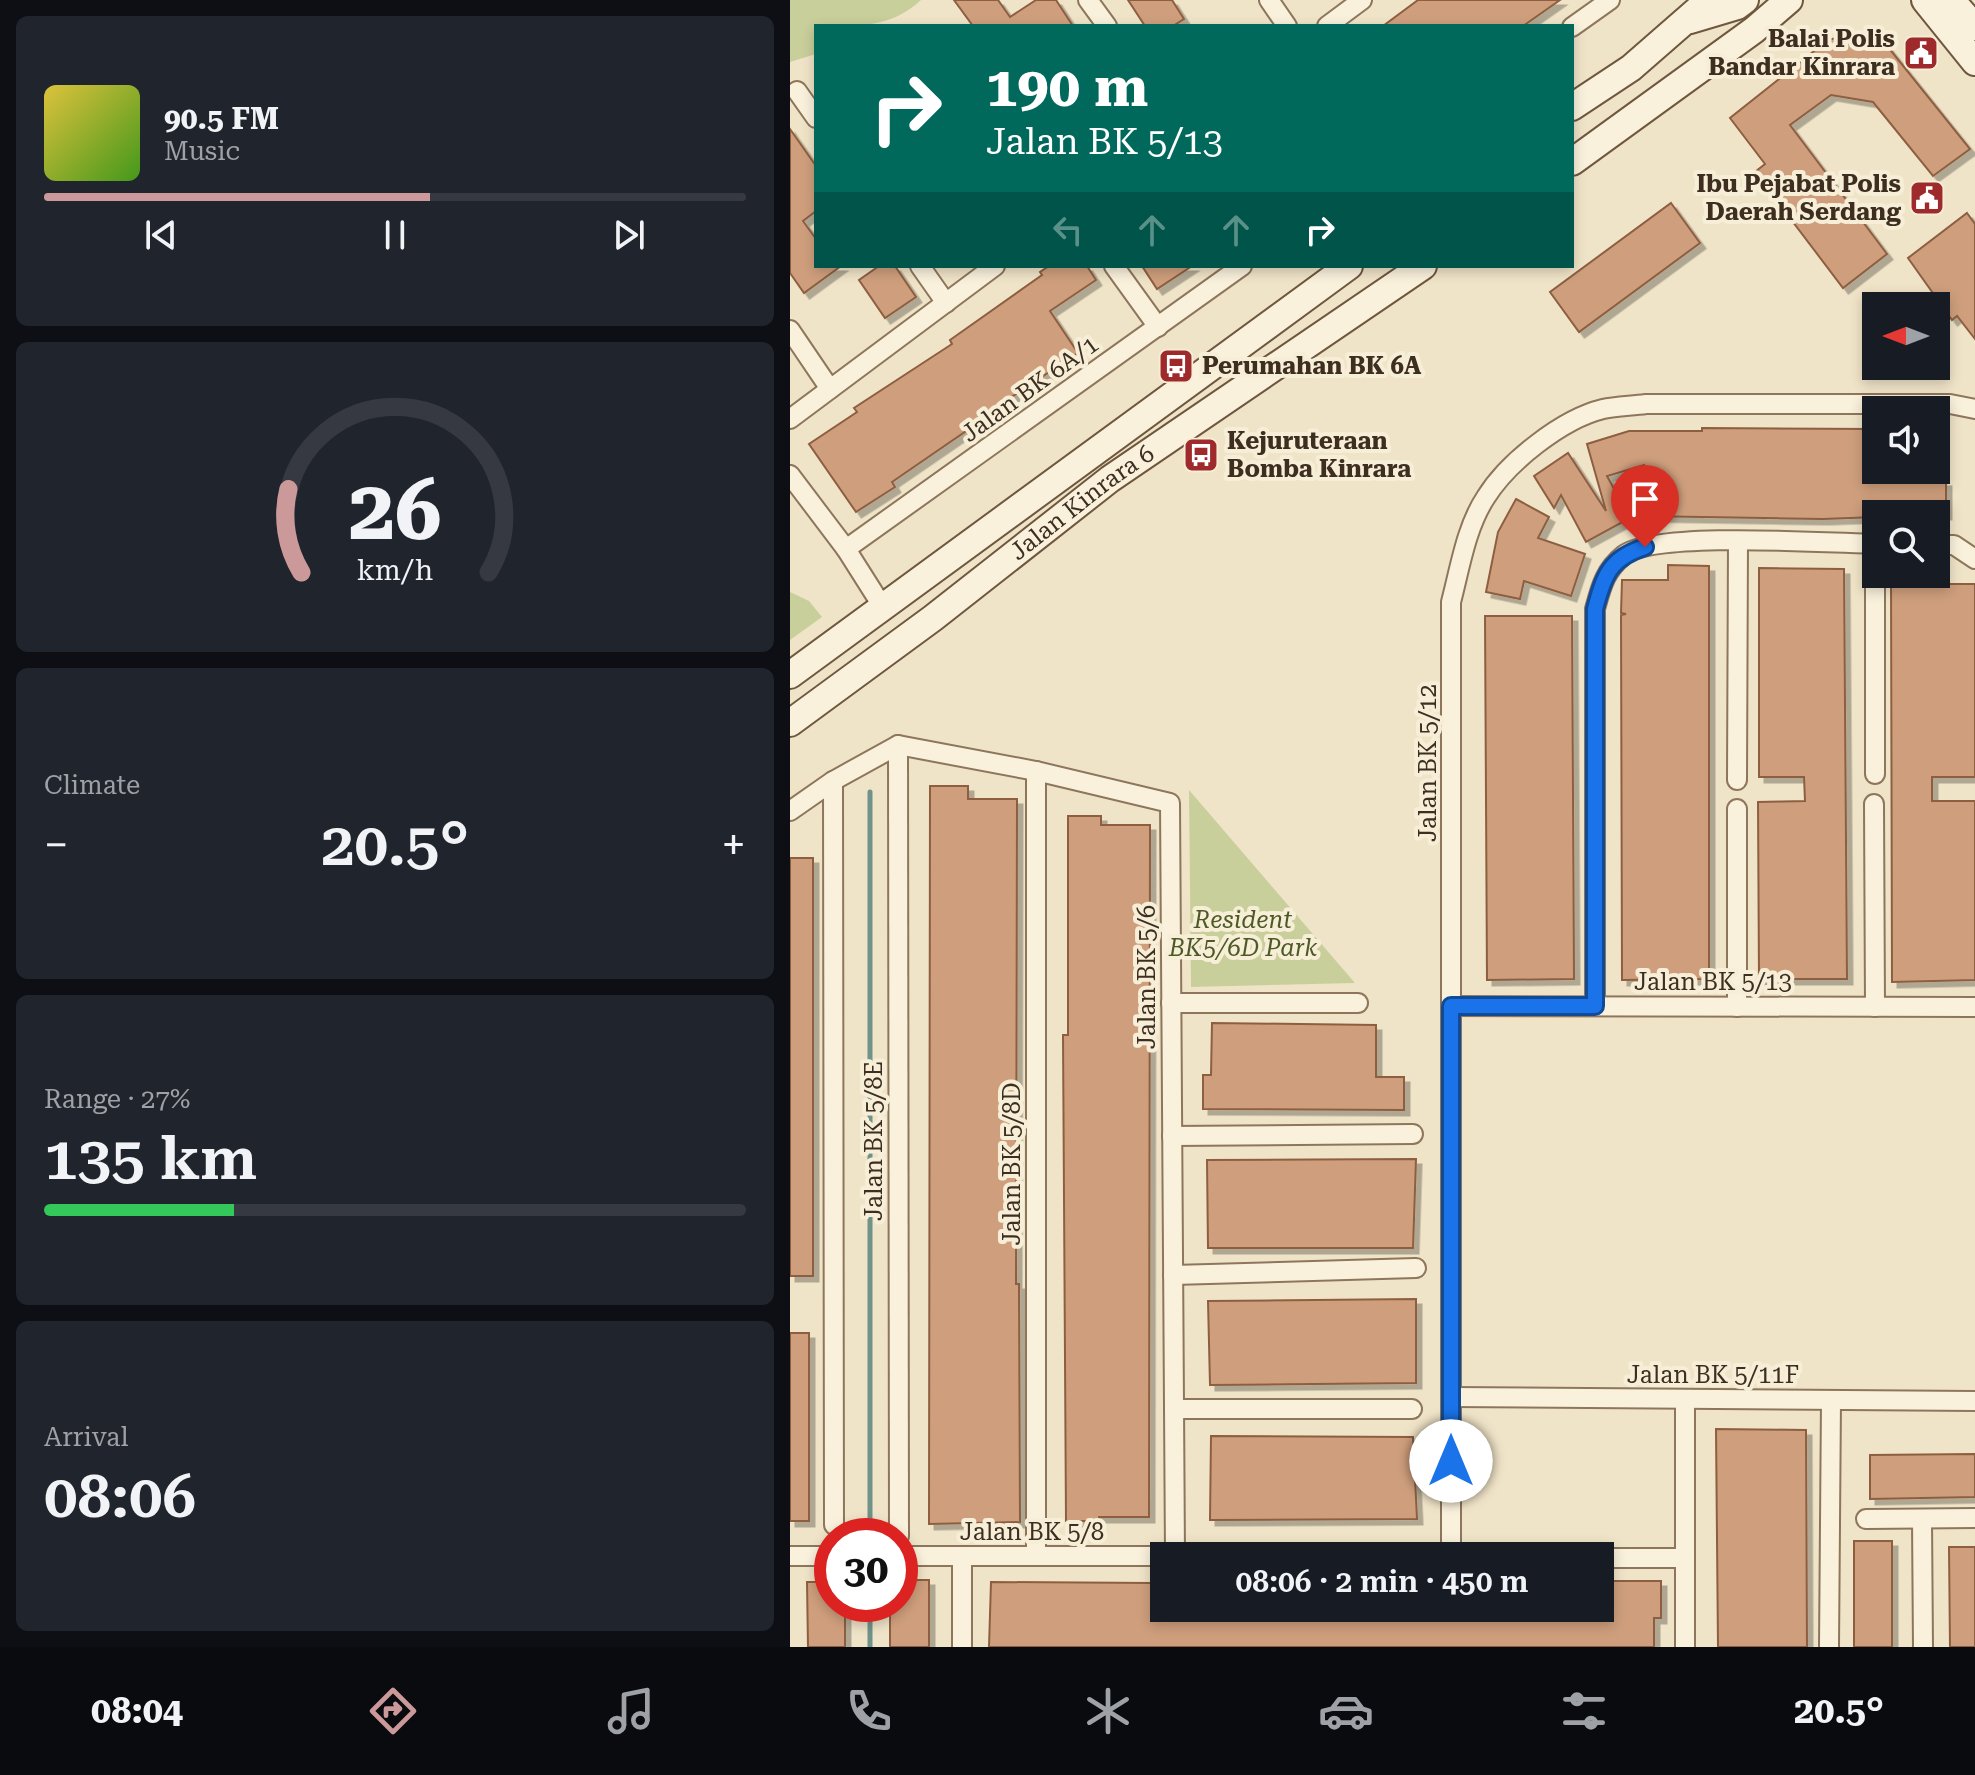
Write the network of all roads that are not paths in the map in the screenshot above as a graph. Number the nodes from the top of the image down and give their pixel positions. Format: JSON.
{"nodes":[{"id":1,"x":1088,"y":0,"type":"edge"},
{"id":2,"x":1269,"y":0,"type":"edge"},
{"id":3,"x":1362,"y":0,"type":"edge"},
{"id":4,"x":1610,"y":0,"type":"edge"},
{"id":5,"x":1709,"y":0,"type":"edge"},
{"id":6,"x":1745,"y":0,"type":"edge"},
{"id":7,"x":1789,"y":0,"type":"edge"},
{"id":8,"x":1925,"y":0,"type":"edge"},
{"id":9,"x":1951,"y":0,"type":"edge"},
{"id":10,"x":1337,"y":23,"type":"edge"},
{"id":11,"x":1683,"y":23,"type":"junction"},
{"id":12,"x":1106,"y":24,"type":"edge"},
{"id":13,"x":1286,"y":24,"type":"edge"},
{"id":14,"x":1574,"y":26,"type":"edge"},
{"id":15,"x":1975,"y":27,"type":"edge"},
{"id":16,"x":1975,"y":62,"type":"edge"},
{"id":17,"x":797,"y":91,"type":"dead end"},
{"id":18,"x":1574,"y":106,"type":"edge"},
{"id":19,"x":814,"y":115,"type":"edge"},
{"id":20,"x":1574,"y":161,"type":"edge"},
{"id":21,"x":921,"y":268,"type":"edge"},
{"id":22,"x":992,"y":268,"type":"edge"},
{"id":23,"x":1115,"y":268,"type":"edge"},
{"id":24,"x":1239,"y":268,"type":"edge"},
{"id":25,"x":1346,"y":268,"type":"edge"},
{"id":26,"x":1420,"y":268,"type":"edge"},
{"id":27,"x":946,"y":303,"type":"junction"},
{"id":28,"x":1158,"y":327,"type":"junction"},
{"id":29,"x":790,"y":330,"type":"edge"},
{"id":30,"x":830,"y":389,"type":"junction"},
{"id":31,"x":1975,"y":409,"type":"edge"},
{"id":32,"x":790,"y":419,"type":"edge"},
{"id":33,"x":790,"y":475,"type":"edge"},
{"id":34,"x":1738,"y":542,"type":"junction"},
{"id":35,"x":1862,"y":544,"type":"edge"},
{"id":36,"x":1950,"y":545,"type":"edge"},
{"id":37,"x":846,"y":549,"type":"junction"},
{"id":38,"x":1975,"y":559,"type":"edge"},
{"id":39,"x":1875,"y":588,"type":"edge"},
{"id":40,"x":884,"y":609,"type":"junction"},
{"id":41,"x":933,"y":618,"type":"junction"},
{"id":42,"x":878,"y":659,"type":"junction"},
{"id":43,"x":790,"y":675,"type":"edge"},
{"id":44,"x":790,"y":723,"type":"edge"},
{"id":45,"x":898,"y":745,"type":"junction"},
{"id":46,"x":1036,"y":771,"type":"junction"},
{"id":47,"x":1875,"y":774,"type":"dead end"},
{"id":48,"x":1737,"y":780,"type":"dead end"},
{"id":49,"x":833,"y":781,"type":"junction"},
{"id":50,"x":1874,"y":804,"type":"dead end"},
{"id":51,"x":1737,"y":809,"type":"dead end"},
{"id":52,"x":790,"y":811,"type":"edge"},
{"id":53,"x":1171,"y":1003,"type":"junction"},
{"id":54,"x":1358,"y":1003,"type":"dead end"},
{"id":55,"x":1451,"y":1006,"type":"junction"},
{"id":56,"x":1595,"y":1006,"type":"junction"},
{"id":57,"x":1737,"y":1007,"type":"junction"},
{"id":58,"x":1875,"y":1007,"type":"junction"},
{"id":59,"x":1975,"y":1007,"type":"edge"},
{"id":60,"x":1413,"y":1134,"type":"dead end"},
{"id":61,"x":1172,"y":1136,"type":"junction"},
{"id":62,"x":1416,"y":1268,"type":"dead end"},
{"id":63,"x":1173,"y":1275,"type":"junction"},
{"id":64,"x":1451,"y":1397,"type":"junction"},
{"id":65,"x":1685,"y":1399,"type":"junction"},
{"id":66,"x":1831,"y":1400,"type":"junction"},
{"id":67,"x":1975,"y":1401,"type":"edge"},
{"id":68,"x":1174,"y":1409,"type":"junction"},
{"id":69,"x":1412,"y":1409,"type":"dead end"},
{"id":70,"x":834,"y":1518,"type":"edge"},
{"id":71,"x":899,"y":1518,"type":"edge"},
{"id":72,"x":1975,"y":1518,"type":"edge"},
{"id":73,"x":1866,"y":1519,"type":"dead end"},
{"id":74,"x":1922,"y":1519,"type":"junction"},
{"id":75,"x":1175,"y":1542,"type":"edge"},
{"id":76,"x":1451,"y":1542,"type":"edge"},
{"id":77,"x":790,"y":1556,"type":"edge"},
{"id":78,"x":814,"y":1556,"type":"edge"},
{"id":79,"x":918,"y":1556,"type":"edge"},
{"id":80,"x":962,"y":1556,"type":"junction"},
{"id":81,"x":1036,"y":1556,"type":"junction"},
{"id":82,"x":1150,"y":1556,"type":"edge"},
{"id":83,"x":1614,"y":1558,"type":"edge"},
{"id":84,"x":1685,"y":1558,"type":"junction"},
{"id":85,"x":962,"y":1647,"type":"edge"},
{"id":86,"x":1685,"y":1647,"type":"edge"},
{"id":87,"x":1829,"y":1647,"type":"edge"},
{"id":88,"x":1923,"y":1647,"type":"edge"}],
"edges":[{"from":1,"to":12,"type":"street"},
{"from":2,"to":13,"type":"street"},
{"from":3,"to":10,"type":"street"},
{"from":4,"to":14,"type":"street"},
{"from":5,"to":11,"type":"main road"},
{"from":6,"to":11,"type":"main road"},
{"from":7,"to":20,"type":"main road"},
{"from":8,"to":16,"type":"main road"},
{"from":9,"to":15,"type":"main road"},
{"from":11,"to":18,"type":"main road"},
{"from":17,"to":19,"type":"street"},
{"from":21,"to":27,"type":"street"},
{"from":22,"to":27,"type":"street"},
{"from":23,"to":28,"type":"street"},
{"from":24,"to":28,"type":"street","name":"Jalan BK 6A/1"},
{"from":25,"to":40,"type":"main road","name":"Jalan Kinrara 6"},
{"from":26,"to":41,"type":"main road","name":"Jalan Kinrara 6"},
{"from":27,"to":30,"type":"street"},
{"from":28,"to":37,"type":"street","name":"Jalan BK 6A/1"},
{"from":29,"to":30,"type":"street"},
{"from":30,"to":32,"type":"street"},
{"from":31,"to":55,"type":"street","name":"Jalan BK 5/12"},
{"from":33,"to":37,"type":"street"},
{"from":34,"to":35,"type":"street"},
{"from":34,"to":48,"type":"street"},
{"from":34,"to":56,"type":"street"},
{"from":36,"to":38,"type":"street"},
{"from":37,"to":40,"type":"street"},
{"from":39,"to":47,"type":"street"},
{"from":40,"to":41,"type":"main road"},
{"from":40,"to":42,"type":"main road"},
{"from":40,"to":43,"type":"main road","name":"Jalan Kinrara 6"},
{"from":41,"to":42,"type":"main road","name":"Jalan Kinrara 6"},
{"from":42,"to":44,"type":"main road","name":"Jalan Kinrara 6"},
{"from":45,"to":46,"type":"street","name":"Jalan BK 5/6"},
{"from":45,"to":49,"type":"street"},
{"from":45,"to":71,"type":"street","name":"Jalan BK 5/8E"},
{"from":46,"to":53,"type":"street","name":"Jalan BK 5/6"},
{"from":46,"to":81,"type":"street","name":"Jalan BK 5/8D"},
{"from":49,"to":52,"type":"street"},
{"from":49,"to":70,"type":"street"},
{"from":50,"to":58,"type":"street"},
{"from":51,"to":57,"type":"street"},
{"from":53,"to":54,"type":"street"},
{"from":53,"to":61,"type":"street","name":"Jalan BK 5/6"},
{"from":55,"to":56,"type":"street","name":"Jalan BK 5/13"},
{"from":55,"to":64,"type":"street","name":"Jalan BK 5/12"},
{"from":56,"to":57,"type":"street","name":"Jalan BK 5/13"},
{"from":57,"to":58,"type":"street","name":"Jalan BK 5/13"},
{"from":58,"to":59,"type":"street","name":"Jalan BK 5/13"},
{"from":60,"to":61,"type":"street"},
{"from":61,"to":63,"type":"street","name":"Jalan BK 5/6"},
{"from":62,"to":63,"type":"street"},
{"from":63,"to":68,"type":"street","name":"Jalan BK 5/6"},
{"from":64,"to":65,"type":"street","name":"Jalan BK 5/11F"},
{"from":64,"to":76,"type":"street","name":"Jalan BK 5/12"},
{"from":65,"to":66,"type":"street","name":"Jalan BK 5/11F"},
{"from":65,"to":84,"type":"street"},
{"from":66,"to":67,"type":"street","name":"Jalan BK 5/11F"},
{"from":66,"to":87,"type":"street"},
{"from":68,"to":69,"type":"street"},
{"from":68,"to":75,"type":"street","name":"Jalan BK 5/6"},
{"from":72,"to":74,"type":"street"},
{"from":73,"to":74,"type":"street"},
{"from":74,"to":88,"type":"street"},
{"from":77,"to":78,"type":"street"},
{"from":79,"to":80,"type":"street","name":"Jalan BK 5/8"},
{"from":80,"to":81,"type":"street","name":"Jalan BK 5/8"},
{"from":80,"to":85,"type":"street"},
{"from":81,"to":82,"type":"street","name":"Jalan BK 5/8"},
{"from":83,"to":84,"type":"street"},
{"from":84,"to":86,"type":"street"}]}
